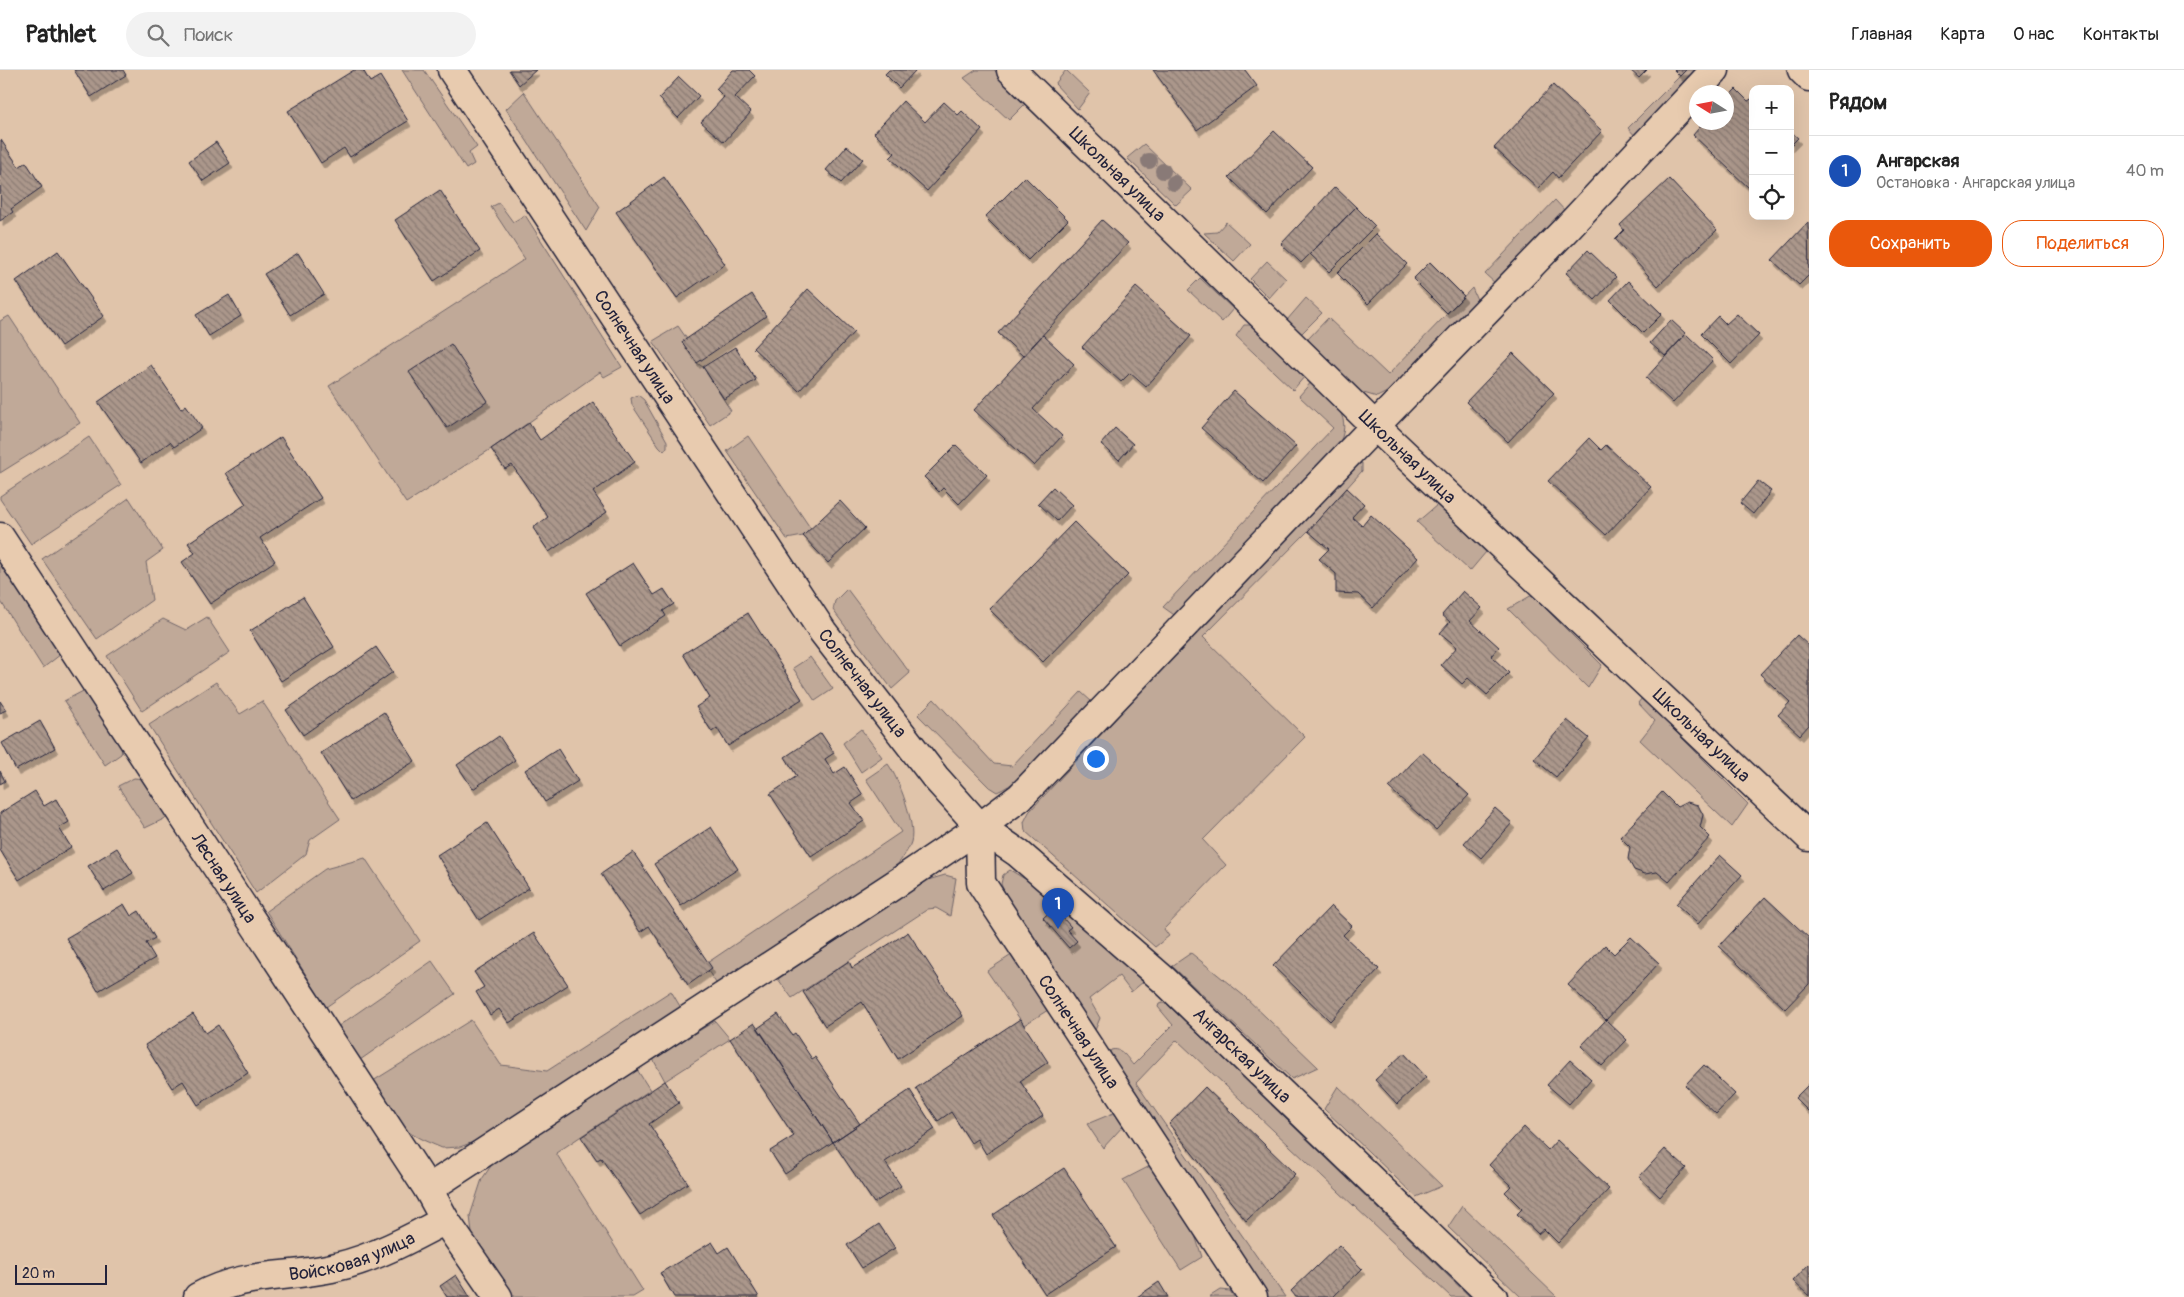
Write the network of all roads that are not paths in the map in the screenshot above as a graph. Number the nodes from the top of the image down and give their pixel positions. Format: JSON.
{"nodes":[{"id":1,"x":452,"y":70,"type":"edge"},
{"id":2,"x":1011,"y":70,"type":"edge"},
{"id":3,"x":1715,"y":70,"type":"edge"},
{"id":4,"x":1802,"y":70,"type":"edge"},
{"id":5,"x":1809,"y":77,"type":"edge"},
{"id":6,"x":1375,"y":426,"type":"junction"},
{"id":7,"x":0,"y":537,"type":"edge"},
{"id":8,"x":980,"y":827,"type":"junction"},
{"id":9,"x":1809,"y":837,"type":"edge"},
{"id":10,"x":428,"y":1189,"type":"junction"},
{"id":11,"x":445,"y":1220,"type":"junction"},
{"id":12,"x":198,"y":1297,"type":"edge"},
{"id":13,"x":498,"y":1297,"type":"edge"},
{"id":14,"x":1253,"y":1297,"type":"edge"},
{"id":15,"x":1493,"y":1297,"type":"edge"}],
"edges":[{"from":1,"to":8,"type":"street","name":"Солнечная улица"},
{"from":2,"to":6,"type":"street","name":"Школьная улица"},
{"from":3,"to":6,"type":"street"},
{"from":4,"to":5,"type":"street"},
{"from":6,"to":8,"type":"street"},
{"from":6,"to":9,"type":"street","name":"Школьная улица"},
{"from":7,"to":10,"type":"street","name":"Лесная улица"},
{"from":8,"to":10,"type":"street"},
{"from":8,"to":14,"type":"street","name":"Солнечная улица"},
{"from":8,"to":15,"type":"street","name":"Ангарская улица"},
{"from":10,"to":11,"type":"street","name":"Лесная улица"},
{"from":11,"to":12,"type":"street","name":"Войсковая улица"},
{"from":11,"to":13,"type":"street","name":"Лесная улица"}]}
